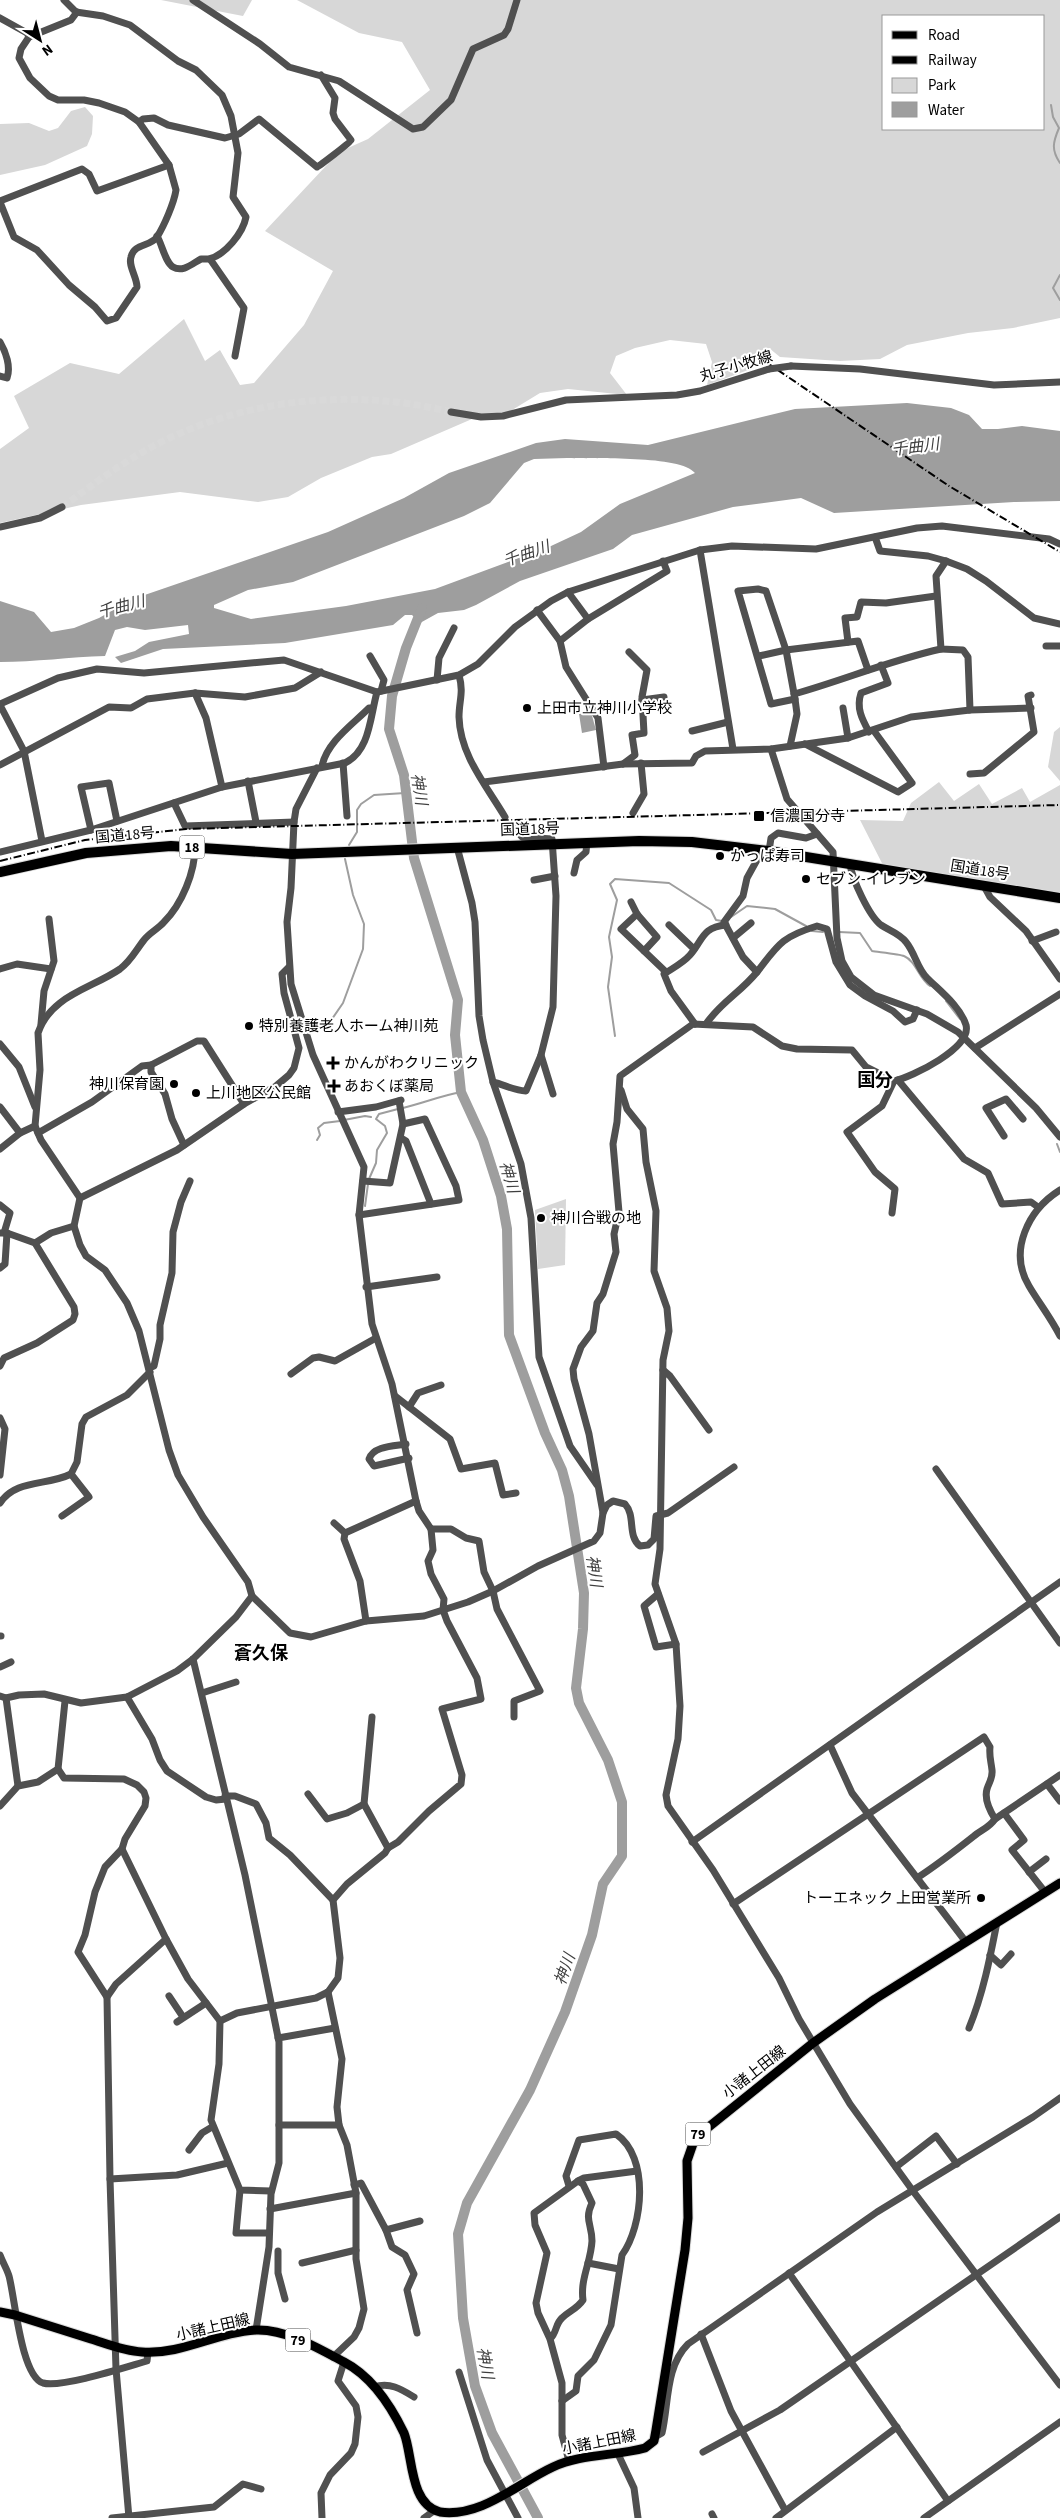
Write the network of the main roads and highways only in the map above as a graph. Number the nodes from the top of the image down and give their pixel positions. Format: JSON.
{"nodes":[{"id":1,"x":0,"y":872,"type":"edge"},
{"id":2,"x":1060,"y":898,"type":"edge"},
{"id":3,"x":1060,"y":1883,"type":"edge"},
{"id":4,"x":0,"y":2312,"type":"edge"}],
"edges":[{"from":1,"to":2,"type":"highway","name":"国道18号","number":"18"},
{"from":3,"to":4,"type":"main road","name":"小諸上田線","number":"79"}]}
